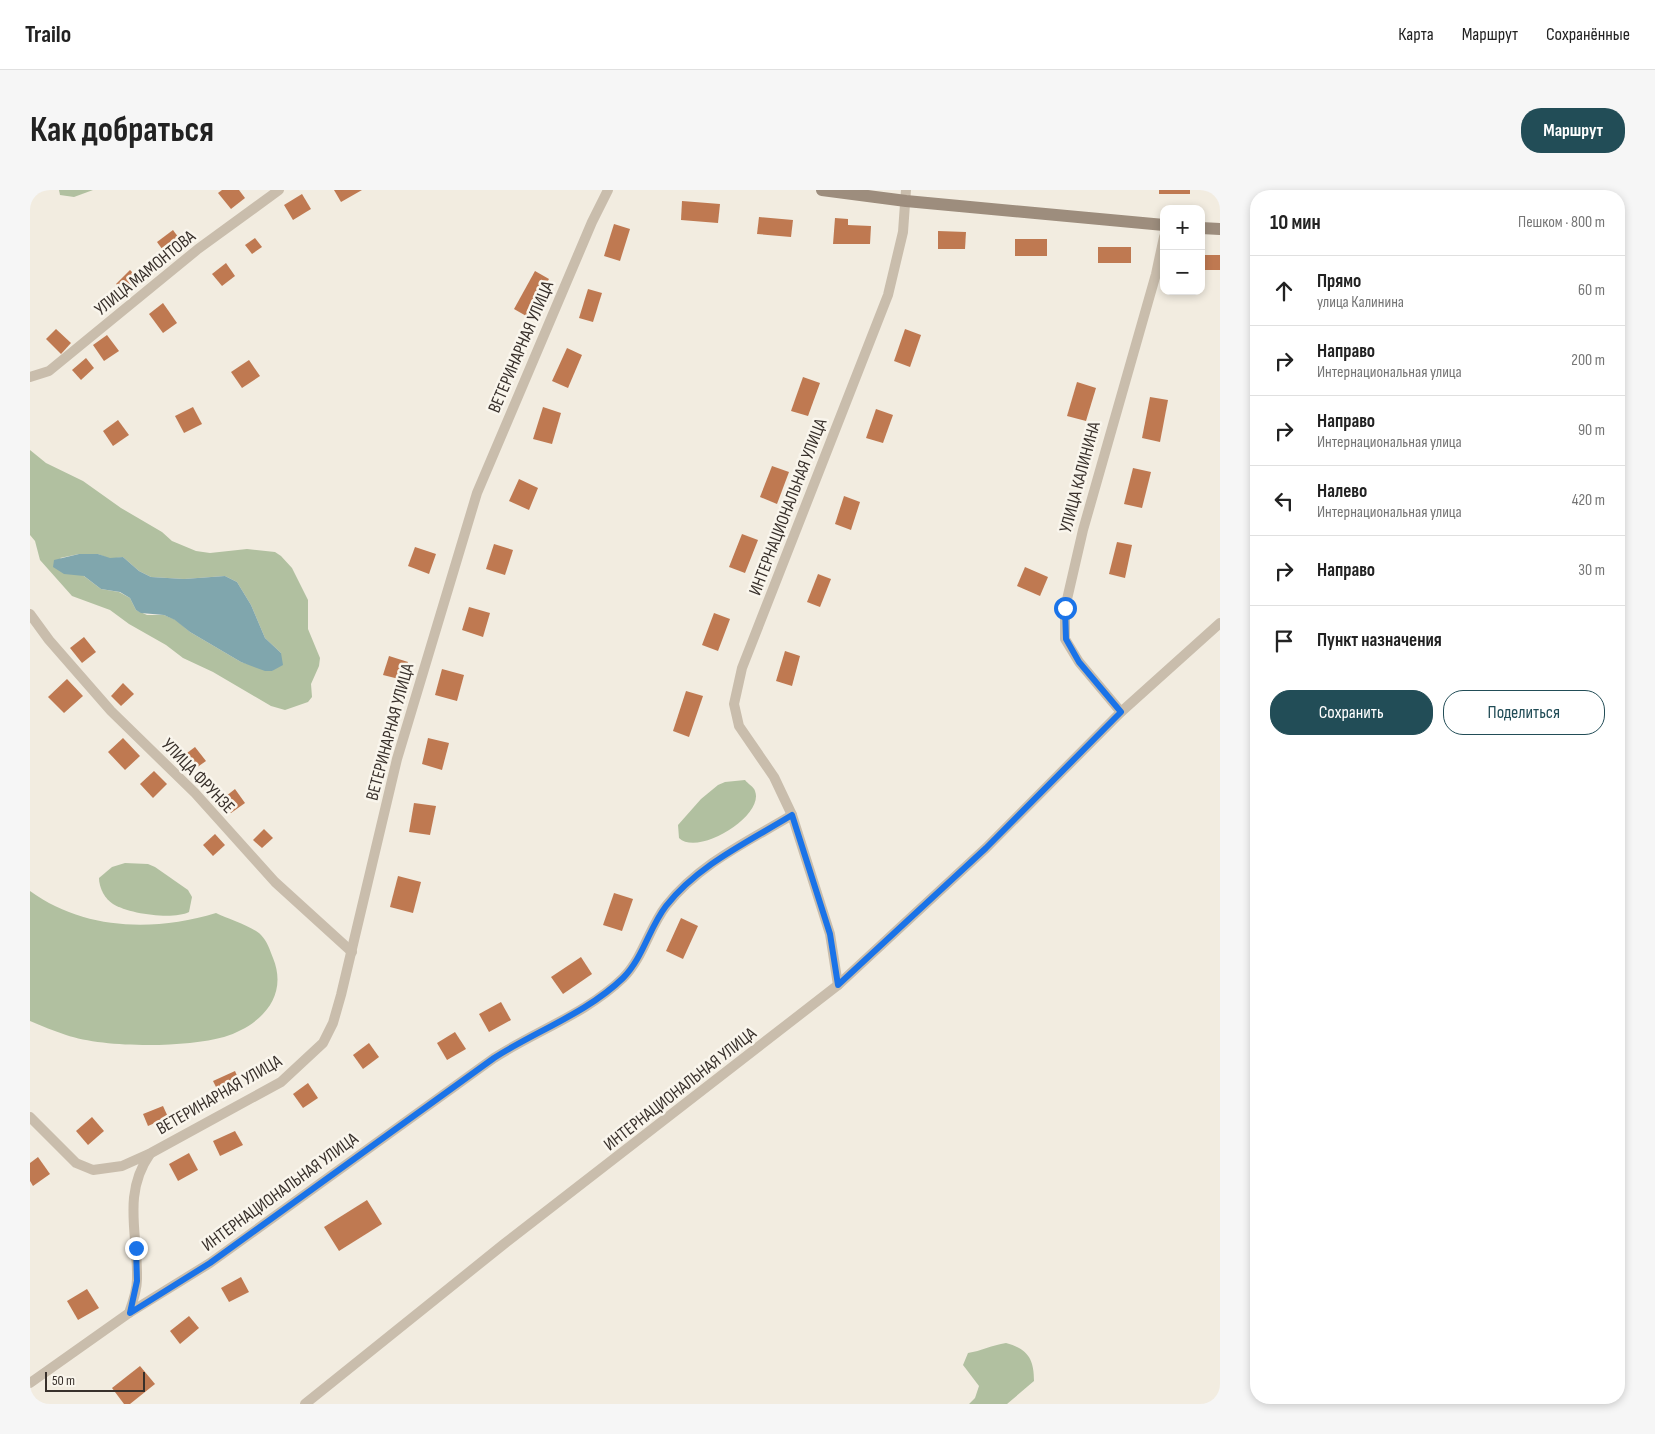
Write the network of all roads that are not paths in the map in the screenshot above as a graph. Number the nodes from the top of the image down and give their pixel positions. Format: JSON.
{"nodes":[{"id":1,"x":279,"y":190,"type":"edge"},
{"id":2,"x":608,"y":190,"type":"edge"},
{"id":3,"x":822,"y":190,"type":"edge"},
{"id":4,"x":906,"y":195,"type":"edge"},
{"id":5,"x":1160,"y":225,"type":"edge"},
{"id":6,"x":1205,"y":228,"type":"edge"},
{"id":7,"x":1220,"y":229,"type":"edge"},
{"id":8,"x":1161,"y":250,"type":"edge"},
{"id":9,"x":30,"y":377,"type":"edge"},
{"id":10,"x":30,"y":614,"type":"edge"},
{"id":11,"x":1220,"y":623,"type":"edge"},
{"id":12,"x":1121,"y":712,"type":"junction"},
{"id":13,"x":792,"y":815,"type":"junction"},
{"id":14,"x":352,"y":952,"type":"junction"},
{"id":15,"x":838,"y":985,"type":"junction"},
{"id":16,"x":30,"y":1117,"type":"edge"},
{"id":17,"x":150,"y":1153,"type":"junction"},
{"id":18,"x":130,"y":1313,"type":"junction"},
{"id":19,"x":30,"y":1383,"type":"edge"},
{"id":20,"x":305,"y":1404,"type":"edge"}],
"edges":[{"from":1,"to":9,"type":"street","name":"УЛИЦА МАМОНТОВА"},
{"from":2,"to":14,"type":"street","name":"ВЕТЕРИНАРНАЯ УЛИЦА"},
{"from":3,"to":4,"type":"street"},
{"from":4,"to":5,"type":"street"},
{"from":4,"to":13,"type":"street","name":"ИНТЕРНАЦИОНАЛЬНАЯ УЛИЦА"},
{"from":6,"to":7,"type":"street"},
{"from":8,"to":12,"type":"street","name":"УЛИЦА КАЛИНИНА"},
{"from":10,"to":14,"type":"street","name":"УЛИЦА ФРУНЗЕ"},
{"from":11,"to":12,"type":"street","name":"ИНТЕРНАЦИОНАЛЬНАЯ УЛИЦА"},
{"from":12,"to":15,"type":"street","name":"ИНТЕРНАЦИОНАЛЬНАЯ УЛИЦА"},
{"from":13,"to":15,"type":"street","name":"ИНТЕРНАЦИОНАЛЬНАЯ УЛИЦА"},
{"from":13,"to":18,"type":"street","name":"ИНТЕРНАЦИОНАЛЬНАЯ УЛИЦА"},
{"from":14,"to":17,"type":"street","name":"ВЕТЕРИНАРНАЯ УЛИЦА"},
{"from":15,"to":20,"type":"street","name":"ИНТЕРНАЦИОНАЛЬНАЯ УЛИЦА"},
{"from":16,"to":17,"type":"street","name":"ВЕТЕРИНАРНАЯ УЛИЦА"},
{"from":17,"to":18,"type":"street"},
{"from":18,"to":19,"type":"street","name":"ИНТЕРНАЦИОНАЛЬНАЯ УЛИЦА"}]}
